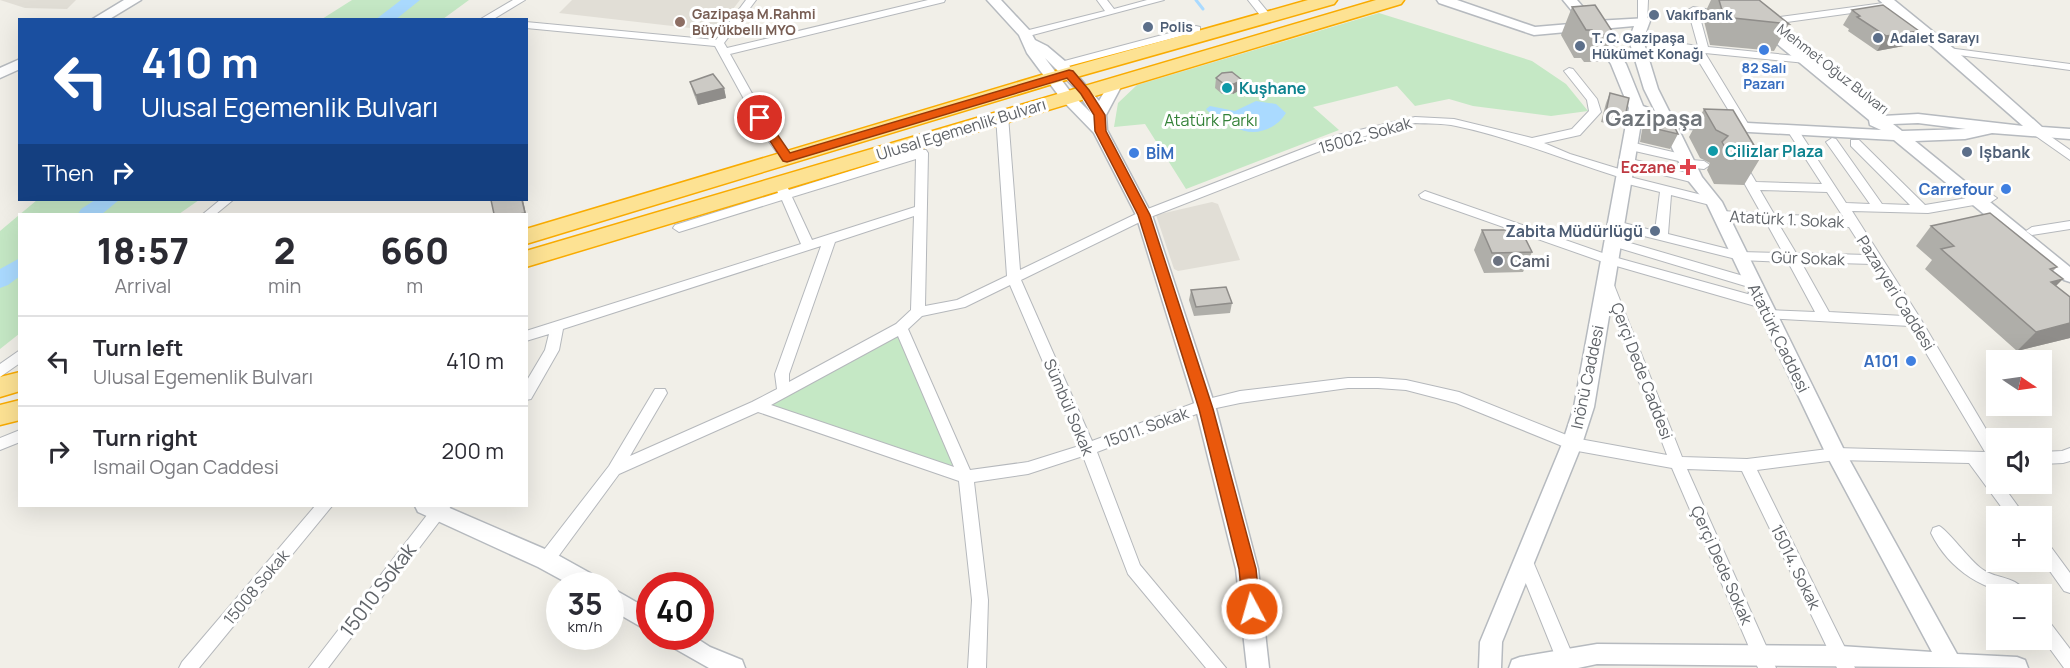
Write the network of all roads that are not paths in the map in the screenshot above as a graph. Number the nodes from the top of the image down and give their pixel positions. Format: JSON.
{"nodes":[{"id":1,"x":134,"y":0,"type":"edge"},
{"id":2,"x":520,"y":0,"type":"edge"},
{"id":3,"x":751,"y":0,"type":"edge"},
{"id":4,"x":940,"y":0,"type":"edge"},
{"id":5,"x":994,"y":0,"type":"edge"},
{"id":6,"x":1102,"y":0,"type":"edge"},
{"id":7,"x":1159,"y":0,"type":"edge"},
{"id":8,"x":1253,"y":0,"type":"edge"},
{"id":9,"x":1328,"y":0,"type":"edge"},
{"id":10,"x":1395,"y":0,"type":"edge"},
{"id":11,"x":1444,"y":0,"type":"edge"},
{"id":12,"x":1570,"y":0,"type":"edge"},
{"id":13,"x":1642,"y":0,"type":"edge"},
{"id":14,"x":1731,"y":0,"type":"edge"},
{"id":15,"x":1746,"y":0,"type":"edge"},
{"id":16,"x":1889,"y":2,"type":"edge"},
{"id":17,"x":1112,"y":12,"type":"junction"},
{"id":18,"x":496,"y":14,"type":"junction"},
{"id":19,"x":1267,"y":17,"type":"junction"},
{"id":20,"x":101,"y":18,"type":"edge"},
{"id":21,"x":488,"y":18,"type":"edge"},
{"id":22,"x":504,"y":18,"type":"edge"},
{"id":23,"x":1755,"y":19,"type":"junction"},
{"id":24,"x":1643,"y":21,"type":"junction"},
{"id":25,"x":1772,"y":21,"type":"junction"},
{"id":26,"x":528,"y":25,"type":"edge"},
{"id":27,"x":1592,"y":25,"type":"junction"},
{"id":28,"x":1196,"y":29,"type":"dead end"},
{"id":29,"x":1028,"y":39,"type":"junction"},
{"id":30,"x":1636,"y":40,"type":"junction"},
{"id":31,"x":722,"y":47,"type":"junction"},
{"id":32,"x":1700,"y":49,"type":"junction"},
{"id":33,"x":1948,"y":51,"type":"junction"},
{"id":34,"x":1806,"y":60,"type":"junction"},
{"id":35,"x":18,"y":64,"type":"edge"},
{"id":36,"x":2070,"y":67,"type":"edge"},
{"id":37,"x":1569,"y":71,"type":"dead end"},
{"id":38,"x":1061,"y":73,"type":"junction"},
{"id":39,"x":0,"y":74,"type":"edge"},
{"id":40,"x":1116,"y":83,"type":"junction"},
{"id":41,"x":1076,"y":95,"type":"junction"},
{"id":42,"x":1636,"y":108,"type":"junction"},
{"id":43,"x":1002,"y":116,"type":"junction"},
{"id":44,"x":1898,"y":119,"type":"junction"},
{"id":45,"x":1881,"y":120,"type":"junction"},
{"id":46,"x":1100,"y":123,"type":"junction"},
{"id":47,"x":1666,"y":123,"type":"junction"},
{"id":48,"x":1744,"y":127,"type":"junction"},
{"id":49,"x":1993,"y":128,"type":"junction"},
{"id":50,"x":1793,"y":130,"type":"junction"},
{"id":51,"x":2037,"y":131,"type":"junction"},
{"id":52,"x":2070,"y":134,"type":"edge"},
{"id":53,"x":1850,"y":137,"type":"junction"},
{"id":54,"x":1900,"y":137,"type":"junction"},
{"id":55,"x":1920,"y":137,"type":"junction"},
{"id":56,"x":1532,"y":142,"type":"junction"},
{"id":57,"x":1832,"y":142,"type":"dead end"},
{"id":58,"x":2070,"y":156,"type":"edge"},
{"id":59,"x":787,"y":158,"type":"junction"},
{"id":60,"x":1738,"y":163,"type":"edge"},
{"id":61,"x":1626,"y":165,"type":"junction"},
{"id":62,"x":1693,"y":167,"type":"junction"},
{"id":63,"x":1752,"y":186,"type":"junction"},
{"id":64,"x":1831,"y":188,"type":"junction"},
{"id":65,"x":783,"y":190,"type":"junction"},
{"id":66,"x":1666,"y":190,"type":"junction"},
{"id":67,"x":1425,"y":195,"type":"dead end"},
{"id":68,"x":1985,"y":199,"type":"junction"},
{"id":69,"x":226,"y":201,"type":"edge"},
{"id":70,"x":1843,"y":207,"type":"junction"},
{"id":71,"x":1878,"y":208,"type":"junction"},
{"id":72,"x":1922,"y":208,"type":"junction"},
{"id":73,"x":1717,"y":209,"type":"junction"},
{"id":74,"x":920,"y":210,"type":"junction"},
{"id":75,"x":210,"y":213,"type":"edge"},
{"id":76,"x":1144,"y":215,"type":"junction"},
{"id":77,"x":1769,"y":218,"type":"junction"},
{"id":78,"x":1853,"y":223,"type":"junction"},
{"id":79,"x":2070,"y":225,"type":"edge"},
{"id":80,"x":679,"y":228,"type":"dead end"},
{"id":81,"x":2032,"y":231,"type":"junction"},
{"id":82,"x":1614,"y":233,"type":"junction"},
{"id":83,"x":528,"y":236,"type":"edge"},
{"id":84,"x":1661,"y":237,"type":"junction"},
{"id":85,"x":830,"y":239,"type":"junction"},
{"id":86,"x":808,"y":246,"type":"junction"},
{"id":87,"x":1740,"y":256,"type":"junction"},
{"id":88,"x":528,"y":258,"type":"edge"},
{"id":89,"x":1793,"y":258,"type":"junction"},
{"id":90,"x":1610,"y":260,"type":"junction"},
{"id":91,"x":1877,"y":260,"type":"junction"},
{"id":92,"x":2070,"y":262,"type":"edge"},
{"id":93,"x":2070,"y":276,"type":"edge"},
{"id":94,"x":1014,"y":279,"type":"junction"},
{"id":95,"x":1606,"y":280,"type":"junction"},
{"id":96,"x":1752,"y":283,"type":"junction"},
{"id":97,"x":1765,"y":309,"type":"junction"},
{"id":98,"x":918,"y":312,"type":"junction"},
{"id":99,"x":1826,"y":317,"type":"junction"},
{"id":100,"x":1915,"y":321,"type":"junction"},
{"id":101,"x":557,"y":326,"type":"junction"},
{"id":102,"x":901,"y":328,"type":"junction"},
{"id":103,"x":528,"y":335,"type":"edge"},
{"id":104,"x":18,"y":357,"type":"edge"},
{"id":105,"x":0,"y":372,"type":"edge"},
{"id":106,"x":18,"y":382,"type":"edge"},
{"id":107,"x":0,"y":387,"type":"edge"},
{"id":108,"x":786,"y":391,"type":"junction"},
{"id":109,"x":528,"y":392,"type":"edge"},
{"id":110,"x":660,"y":393,"type":"dead end"},
{"id":111,"x":1205,"y":405,"type":"junction"},
{"id":112,"x":757,"y":406,"type":"junction"},
{"id":113,"x":18,"y":410,"type":"edge"},
{"id":114,"x":0,"y":415,"type":"edge"},
{"id":115,"x":18,"y":437,"type":"edge"},
{"id":116,"x":1986,"y":441,"type":"edge"},
{"id":117,"x":0,"y":444,"type":"edge"},
{"id":118,"x":1572,"y":444,"type":"junction"},
{"id":119,"x":1088,"y":449,"type":"junction"},
{"id":120,"x":1836,"y":454,"type":"junction"},
{"id":121,"x":2070,"y":454,"type":"edge"},
{"id":122,"x":1973,"y":457,"type":"junction"},
{"id":123,"x":1986,"y":458,"type":"edge"},
{"id":124,"x":2052,"y":458,"type":"edge"},
{"id":125,"x":1677,"y":463,"type":"junction"},
{"id":126,"x":1747,"y":465,"type":"junction"},
{"id":127,"x":614,"y":471,"type":"junction"},
{"id":128,"x":966,"y":477,"type":"junction"},
{"id":129,"x":2010,"y":506,"type":"edge"},
{"id":130,"x":323,"y":507,"type":"edge"},
{"id":131,"x":435,"y":508,"type":"edge"},
{"id":132,"x":1939,"y":533,"type":"dead end"},
{"id":133,"x":1524,"y":559,"type":"junction"},
{"id":134,"x":546,"y":560,"type":"junction"},
{"id":135,"x":2052,"y":562,"type":"edge"},
{"id":136,"x":568,"y":572,"type":"edge"},
{"id":137,"x":2010,"y":584,"type":"edge"},
{"id":138,"x":2070,"y":586,"type":"edge"},
{"id":139,"x":2052,"y":638,"type":"edge"},
{"id":140,"x":696,"y":650,"type":"edge"},
{"id":141,"x":1764,"y":662,"type":"edge"},
{"id":142,"x":2070,"y":662,"type":"edge"},
{"id":143,"x":1567,"y":663,"type":"edge"},
{"id":144,"x":1843,"y":663,"type":"edge"},
{"id":145,"x":1952,"y":666,"type":"edge"},
{"id":146,"x":188,"y":668,"type":"edge"},
{"id":147,"x":318,"y":668,"type":"edge"},
{"id":148,"x":734,"y":668,"type":"edge"},
{"id":149,"x":976,"y":668,"type":"edge"},
{"id":150,"x":1217,"y":668,"type":"edge"},
{"id":151,"x":1258,"y":668,"type":"edge"},
{"id":152,"x":1490,"y":668,"type":"edge"},
{"id":153,"x":1520,"y":668,"type":"edge"},
{"id":154,"x":2017,"y":668,"type":"edge"}],
"edges":[{"from":1,"to":20,"type":"street"},
{"from":2,"to":18,"type":"street"},
{"from":3,"to":31,"type":"street"},
{"from":4,"to":31,"type":"street"},
{"from":5,"to":29,"type":"street"},
{"from":6,"to":17,"type":"street"},
{"from":7,"to":17,"type":"street"},
{"from":8,"to":19,"type":"street"},
{"from":9,"to":19,"type":"highway","name":"Ulusal Egemenlik Bulvarı"},
{"from":10,"to":40,"type":"highway","name":"Ulusal Egemenlik Bulvarı"},
{"from":11,"to":27,"type":"street"},
{"from":12,"to":27,"type":"street"},
{"from":13,"to":24,"type":"street"},
{"from":14,"to":23,"type":"street","name":"Mehmet Oğuz Bulvarı"},
{"from":15,"to":25,"type":"street","name":"Mehmet Oğuz Bulvarı"},
{"from":16,"to":25,"type":"street"},
{"from":16,"to":33,"type":"street"},
{"from":17,"to":29,"type":"street"},
{"from":18,"to":21,"type":"street"},
{"from":18,"to":22,"type":"street"},
{"from":19,"to":38,"type":"highway","name":"Ulusal Egemenlik Bulvarı"},
{"from":23,"to":32,"type":"street"},
{"from":23,"to":34,"type":"street","name":"Mehmet Oğuz Bulvarı"},
{"from":24,"to":27,"type":"street"},
{"from":24,"to":30,"type":"street"},
{"from":25,"to":44,"type":"street","name":"Mehmet Oğuz Bulvarı"},
{"from":26,"to":31,"type":"street"},
{"from":27,"to":42,"type":"street"},
{"from":28,"to":38,"type":"street"},
{"from":29,"to":38,"type":"street"},
{"from":30,"to":32,"type":"street"},
{"from":30,"to":47,"type":"street","name":"Atatürk Caddesi"},
{"from":31,"to":59,"type":"street"},
{"from":32,"to":34,"type":"street"},
{"from":32,"to":48,"type":"street"},
{"from":33,"to":36,"type":"street"},
{"from":33,"to":51,"type":"street"},
{"from":34,"to":45,"type":"street","name":"Mehmet Oğuz Bulvarı"},
{"from":35,"to":39,"type":"street"},
{"from":37,"to":56,"type":"street"},
{"from":38,"to":41,"type":"street"},
{"from":38,"to":59,"type":"highway","name":"Ulusal Egemenlik Bulvarı"},
{"from":40,"to":41,"type":"highway","name":"Ulusal Egemenlik Bulvarı"},
{"from":40,"to":46,"type":"street"},
{"from":41,"to":43,"type":"highway","name":"Ulusal Egemenlik Bulvarı"},
{"from":41,"to":46,"type":"street"},
{"from":42,"to":47,"type":"street"},
{"from":42,"to":61,"type":"street","name":"Inönü Caddesi"},
{"from":43,"to":65,"type":"highway","name":"Ulusal Egemenlik Bulvarı"},
{"from":43,"to":94,"type":"street","name":"Sümbül Sokak"},
{"from":44,"to":45,"type":"street"},
{"from":44,"to":49,"type":"street"},
{"from":44,"to":55,"type":"street","name":"Mehmet Oğuz Bulvarı"},
{"from":45,"to":53,"type":"street"},
{"from":45,"to":54,"type":"street","name":"Mehmet Oğuz Bulvarı"},
{"from":46,"to":76,"type":"street"},
{"from":47,"to":48,"type":"street"},
{"from":47,"to":62,"type":"street","name":"Atatürk Caddesi"},
{"from":48,"to":50,"type":"street"},
{"from":49,"to":51,"type":"street"},
{"from":49,"to":55,"type":"street"},
{"from":50,"to":53,"type":"street"},
{"from":50,"to":64,"type":"street","name":"Pazaryeri Caddesi"},
{"from":51,"to":52,"type":"street"},
{"from":51,"to":58,"type":"street"},
{"from":53,"to":54,"type":"street"},
{"from":53,"to":72,"type":"street"},
{"from":54,"to":55,"type":"street"},
{"from":54,"to":68,"type":"street","name":"Mehmet Oğuz Bulvarı"},
{"from":55,"to":68,"type":"street","name":"Mehmet Oğuz Bulvarı"},
{"from":56,"to":61,"type":"street","name":"15002. Sokak"},
{"from":56,"to":76,"type":"street","name":"15002. Sokak"},
{"from":57,"to":71,"type":"street"},
{"from":59,"to":83,"type":"highway","name":"Ulusal Egemenlik Bulvarı"},
{"from":60,"to":63,"type":"street"},
{"from":61,"to":62,"type":"street"},
{"from":61,"to":62,"type":"street"},
{"from":61,"to":66,"type":"street","name":"Atatürk 1. Sokak"},
{"from":61,"to":82,"type":"street","name":"Inönü Caddesi"},
{"from":62,"to":73,"type":"street","name":"Atatürk Caddesi"},
{"from":63,"to":64,"type":"street"},
{"from":63,"to":77,"type":"street"},
{"from":64,"to":70,"type":"street","name":"Pazaryeri Caddesi"},
{"from":65,"to":74,"type":"street"},
{"from":65,"to":80,"type":"street"},
{"from":65,"to":86,"type":"street"},
{"from":65,"to":88,"type":"highway","name":"Ulusal Egemenlik Bulvarı"},
{"from":66,"to":73,"type":"street","name":"Atatürk 1. Sokak"},
{"from":66,"to":84,"type":"street"},
{"from":67,"to":90,"type":"street"},
{"from":68,"to":72,"type":"street"},
{"from":68,"to":81,"type":"street"},
{"from":68,"to":93,"type":"street"},
{"from":69,"to":75,"type":"street"},
{"from":70,"to":71,"type":"street"},
{"from":70,"to":78,"type":"street","name":"Pazaryeri Caddesi"},
{"from":71,"to":72,"type":"street"},
{"from":73,"to":77,"type":"street","name":"Atatürk 1. Sokak"},
{"from":73,"to":87,"type":"street","name":"Atatürk Caddesi"},
{"from":74,"to":85,"type":"street"},
{"from":74,"to":98,"type":"street"},
{"from":76,"to":94,"type":"street","name":"15002. Sokak"},
{"from":76,"to":111,"type":"street"},
{"from":77,"to":78,"type":"street","name":"Atatürk 1. Sokak"},
{"from":77,"to":89,"type":"street"},
{"from":78,"to":91,"type":"street","name":"Pazaryeri Caddesi"},
{"from":79,"to":81,"type":"street"},
{"from":81,"to":92,"type":"street"},
{"from":82,"to":84,"type":"street","name":"Gür Sokak"},
{"from":82,"to":90,"type":"street","name":"Inönü Caddesi"},
{"from":82,"to":96,"type":"street"},
{"from":84,"to":87,"type":"street","name":"Gür Sokak"},
{"from":85,"to":86,"type":"street"},
{"from":85,"to":108,"type":"street"},
{"from":86,"to":101,"type":"street"},
{"from":87,"to":89,"type":"street","name":"Gür Sokak"},
{"from":87,"to":96,"type":"street","name":"Atatürk Caddesi"},
{"from":89,"to":91,"type":"street","name":"Gür Sokak"},
{"from":89,"to":99,"type":"street"},
{"from":90,"to":95,"type":"street","name":"Inönü Caddesi"},
{"from":90,"to":97,"type":"street"},
{"from":91,"to":100,"type":"street","name":"Pazaryeri Caddesi"},
{"from":94,"to":98,"type":"street","name":"15002. Sokak"},
{"from":94,"to":119,"type":"street","name":"Sümbül Sokak"},
{"from":95,"to":118,"type":"street","name":"Inönü Caddesi"},
{"from":95,"to":125,"type":"street","name":"Çerçi Dede Caddesi"},
{"from":96,"to":97,"type":"street","name":"Atatürk Caddesi"},
{"from":97,"to":99,"type":"street"},
{"from":97,"to":120,"type":"street","name":"Atatürk Caddesi"},
{"from":98,"to":102,"type":"street"},
{"from":99,"to":100,"type":"street"},
{"from":100,"to":116,"type":"street","name":"Pazaryeri Caddesi"},
{"from":101,"to":103,"type":"street"},
{"from":101,"to":109,"type":"street"},
{"from":102,"to":108,"type":"street"},
{"from":102,"to":128,"type":"street"},
{"from":104,"to":105,"type":"street"},
{"from":106,"to":107,"type":"highway"},
{"from":108,"to":112,"type":"street"},
{"from":110,"to":127,"type":"street"},
{"from":111,"to":118,"type":"street","name":"15011. Sokak"},
{"from":111,"to":119,"type":"street","name":"15011. Sokak"},
{"from":111,"to":151,"type":"street"},
{"from":112,"to":127,"type":"street"},
{"from":112,"to":128,"type":"street"},
{"from":113,"to":114,"type":"highway"},
{"from":115,"to":117,"type":"street"},
{"from":118,"to":125,"type":"street","name":"15011. Sokak"},
{"from":118,"to":133,"type":"street","name":"Inönü Caddesi"},
{"from":119,"to":128,"type":"street","name":"15011. Sokak"},
{"from":119,"to":150,"type":"street","name":"Sümbül Sokak"},
{"from":120,"to":122,"type":"street","name":"15011. Sokak"},
{"from":120,"to":126,"type":"street","name":"15011. Sokak"},
{"from":120,"to":145,"type":"street","name":"Atatürk Caddesi"},
{"from":121,"to":124,"type":"street"},
{"from":122,"to":123,"type":"street","name":"15011. Sokak"},
{"from":122,"to":129,"type":"street"},
{"from":125,"to":126,"type":"street","name":"15011. Sokak"},
{"from":125,"to":141,"type":"street","name":"Çerçi Dede Sokak"},
{"from":126,"to":144,"type":"street","name":"15014. Sokak"},
{"from":127,"to":134,"type":"street"},
{"from":128,"to":149,"type":"street"},
{"from":130,"to":146,"type":"street","name":"15008 Sokak"},
{"from":131,"to":134,"type":"street"},
{"from":131,"to":147,"type":"street","name":"15010 Sokak"},
{"from":132,"to":137,"type":"street"},
{"from":133,"to":143,"type":"street"},
{"from":133,"to":152,"type":"street","name":"Inönü Caddesi"},
{"from":134,"to":136,"type":"street"},
{"from":135,"to":138,"type":"street"},
{"from":139,"to":142,"type":"street"},
{"from":140,"to":148,"type":"street"},
{"from":141,"to":143,"type":"street"},
{"from":141,"to":144,"type":"street"},
{"from":143,"to":153,"type":"street"},
{"from":144,"to":145,"type":"street"},
{"from":145,"to":154,"type":"street"}]}
